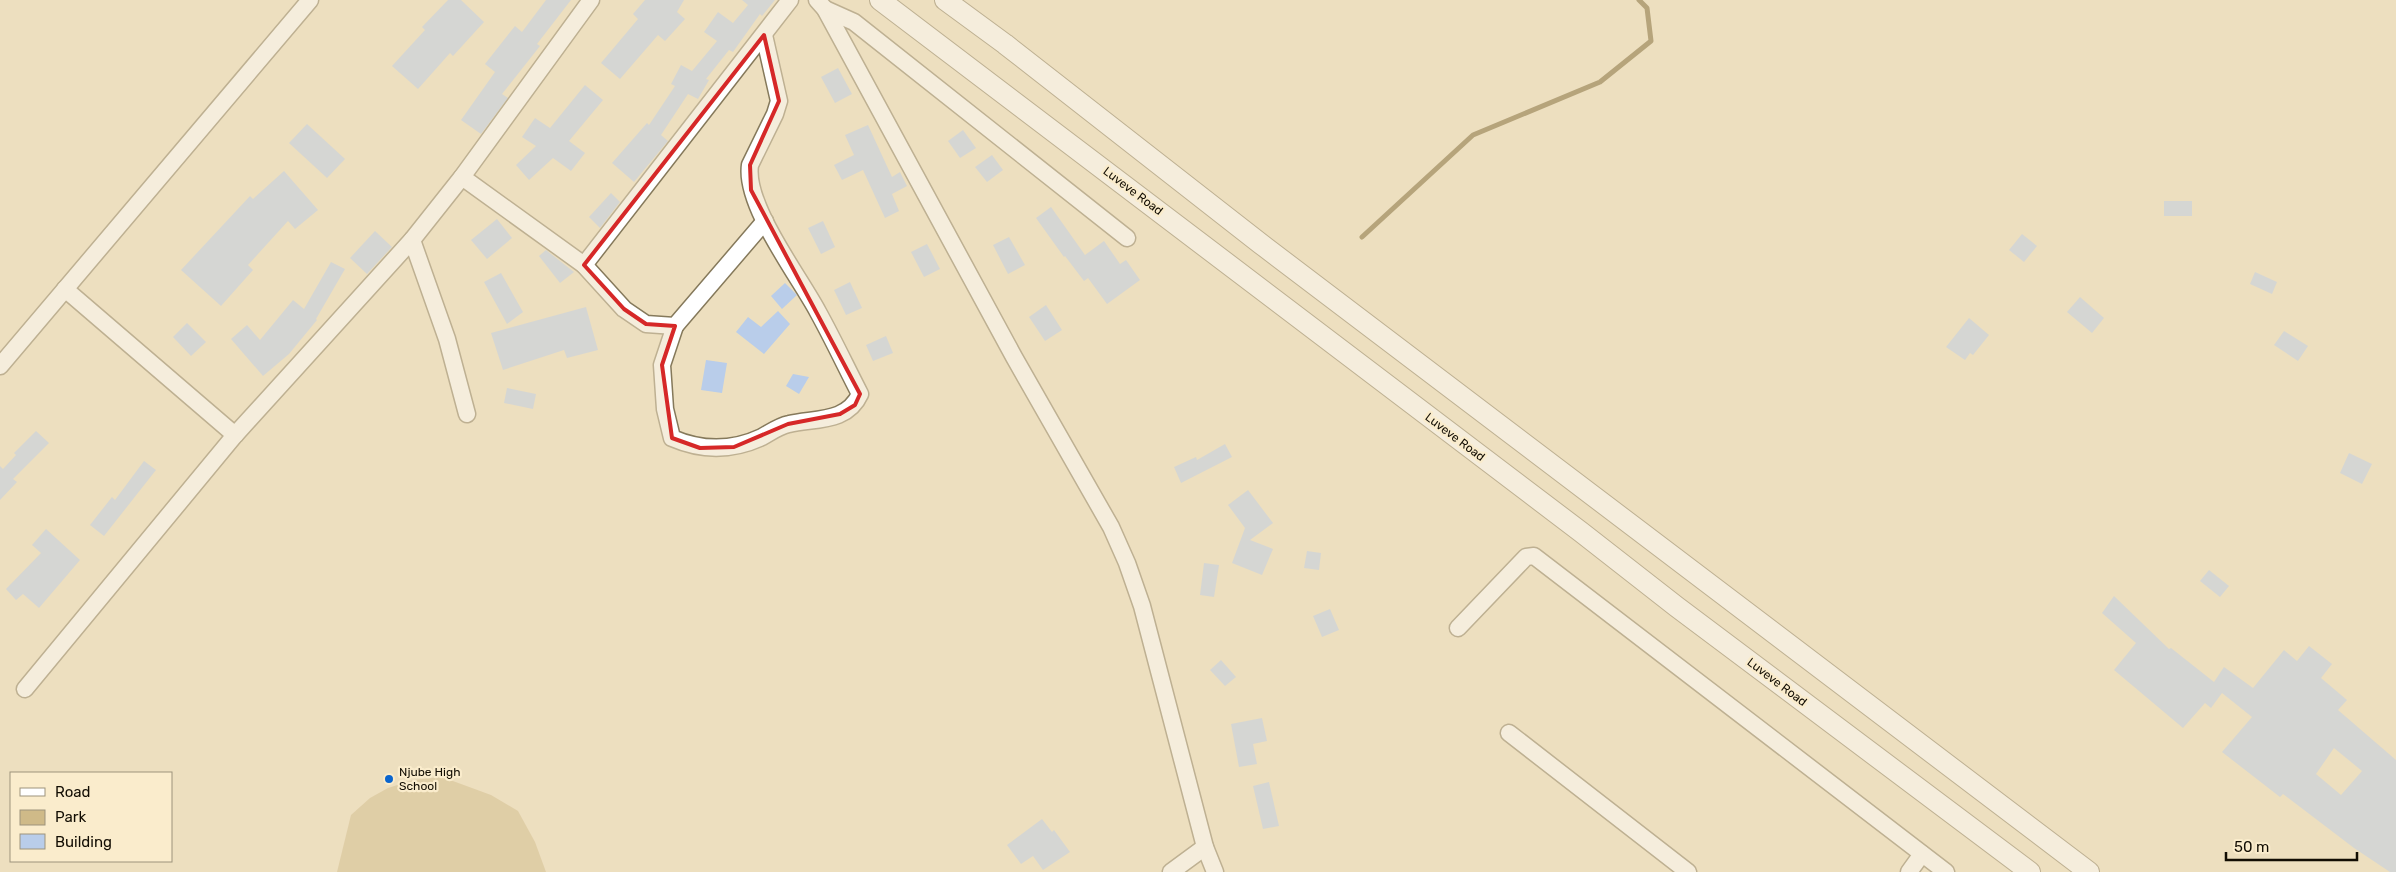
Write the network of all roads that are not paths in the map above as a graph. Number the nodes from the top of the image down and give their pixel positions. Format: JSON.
{"nodes":[{"id":1,"x":310,"y":0,"type":"edge"},
{"id":2,"x":591,"y":0,"type":"edge"},
{"id":3,"x":790,"y":0,"type":"edge"},
{"id":4,"x":880,"y":0,"type":"edge"},
{"id":5,"x":944,"y":0,"type":"edge"},
{"id":6,"x":821,"y":5,"type":"edge"},
{"id":7,"x":764,"y":35,"type":"junction"},
{"id":8,"x":462,"y":176,"type":"junction"},
{"id":9,"x":765,"y":221,"type":"junction"},
{"id":10,"x":1127,"y":238,"type":"dead end"},
{"id":11,"x":412,"y":240,"type":"junction"},
{"id":12,"x":584,"y":265,"type":"junction"},
{"id":13,"x":65,"y":289,"type":"junction"},
{"id":14,"x":675,"y":326,"type":"junction"},
{"id":15,"x":0,"y":366,"type":"edge"},
{"id":16,"x":467,"y":414,"type":"dead end"},
{"id":17,"x":235,"y":435,"type":"junction"},
{"id":18,"x":1458,"y":628,"type":"dead end"},
{"id":19,"x":25,"y":689,"type":"dead end"},
{"id":20,"x":1509,"y":733,"type":"dead end"},
{"id":21,"x":1205,"y":847,"type":"junction"},
{"id":22,"x":1922,"y":854,"type":"junction"},
{"id":23,"x":1171,"y":872,"type":"edge"},
{"id":24,"x":1215,"y":872,"type":"edge"},
{"id":25,"x":1688,"y":872,"type":"edge"},
{"id":26,"x":1909,"y":872,"type":"edge"},
{"id":27,"x":1946,"y":872,"type":"edge"},
{"id":28,"x":2030,"y":872,"type":"edge"},
{"id":29,"x":2089,"y":872,"type":"edge"}],
"edges":[{"from":1,"to":13,"type":"street"},
{"from":2,"to":8,"type":"street"},
{"from":3,"to":7,"type":"street"},
{"from":4,"to":28,"type":"street","name":"Luveve Road"},
{"from":5,"to":29,"type":"street"},
{"from":6,"to":10,"type":"street"},
{"from":6,"to":21,"type":"street"},
{"from":7,"to":9,"type":"street"},
{"from":7,"to":12,"type":"street"},
{"from":8,"to":11,"type":"street"},
{"from":8,"to":12,"type":"street"},
{"from":9,"to":14,"type":"street"},
{"from":9,"to":14,"type":"street"},
{"from":11,"to":16,"type":"street"},
{"from":11,"to":17,"type":"street"},
{"from":12,"to":14,"type":"street"},
{"from":13,"to":15,"type":"street"},
{"from":13,"to":17,"type":"street"},
{"from":17,"to":19,"type":"street"},
{"from":18,"to":22,"type":"street"},
{"from":20,"to":25,"type":"street"},
{"from":21,"to":23,"type":"street"},
{"from":21,"to":24,"type":"street"},
{"from":22,"to":26,"type":"street"},
{"from":22,"to":27,"type":"street"}]}
